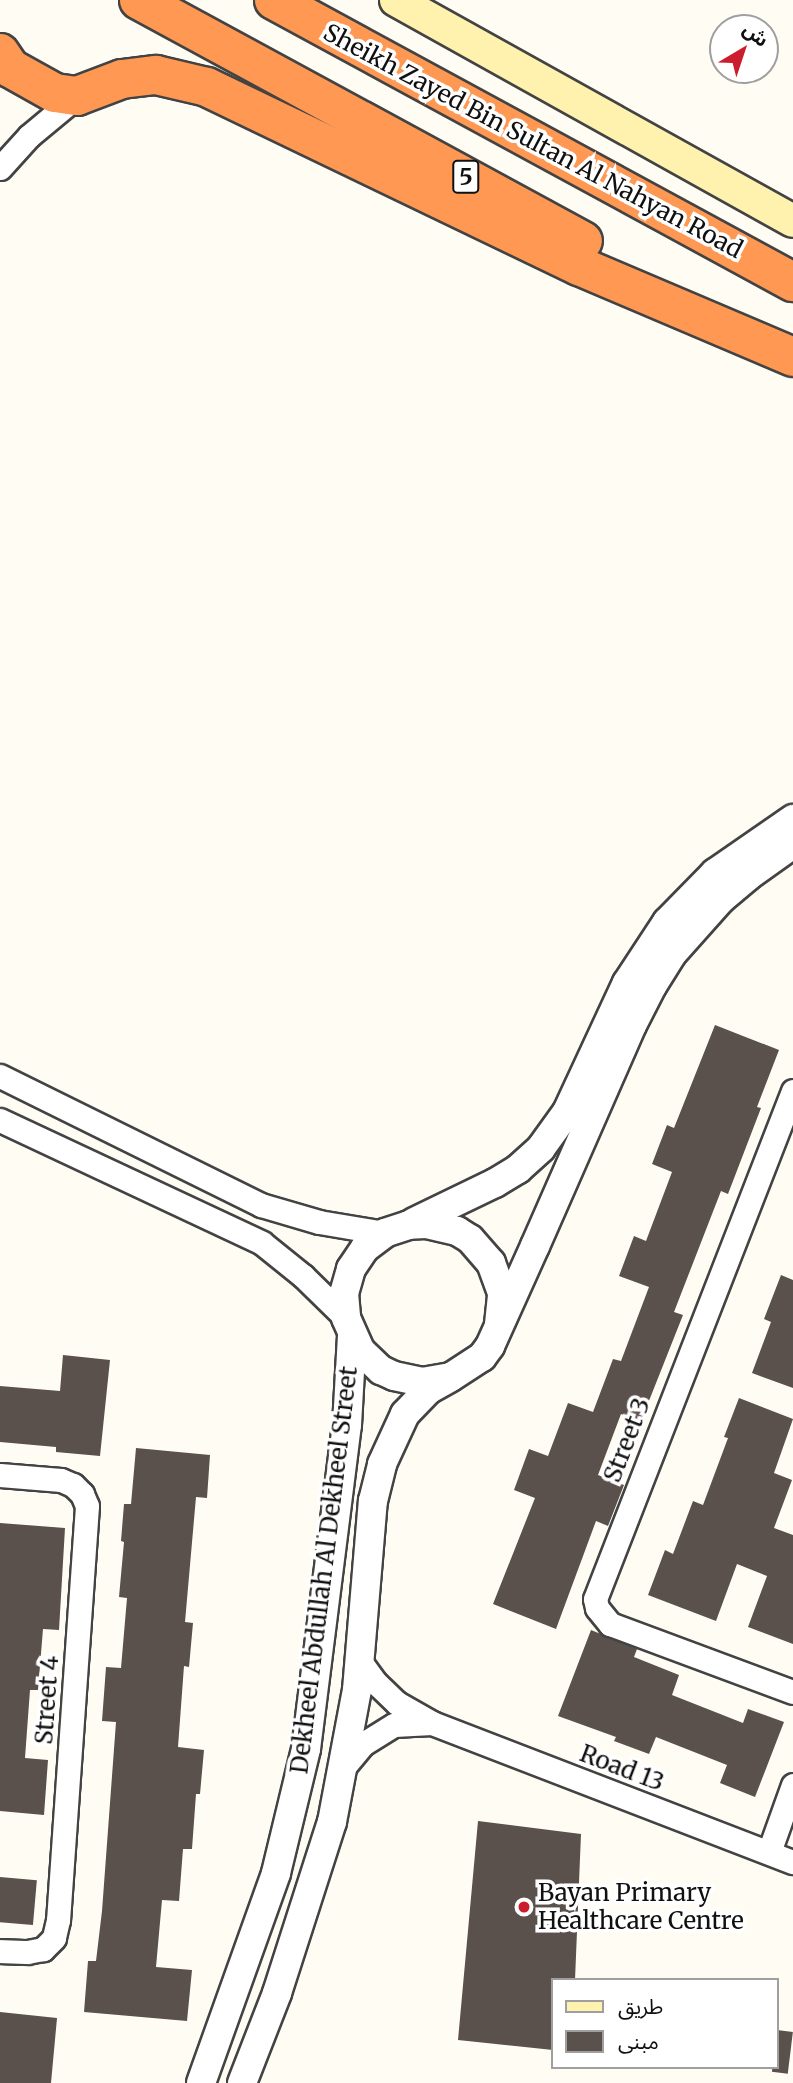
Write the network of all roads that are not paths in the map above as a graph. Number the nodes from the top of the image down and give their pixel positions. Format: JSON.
{"nodes":[{"id":1,"x":139,"y":0,"type":"edge"},
{"id":2,"x":274,"y":0,"type":"edge"},
{"id":3,"x":396,"y":0,"type":"edge"},
{"id":4,"x":0,"y":53,"type":"edge"},
{"id":5,"x":77,"y":96,"type":"junction"},
{"id":6,"x":0,"y":168,"type":"edge"},
{"id":7,"x":754,"y":201,"type":"junction"},
{"id":8,"x":793,"y":216,"type":"edge"},
{"id":9,"x":793,"y":221,"type":"edge"},
{"id":10,"x":793,"y":282,"type":"edge"},
{"id":11,"x":793,"y":356,"type":"edge"},
{"id":12,"x":793,"y":819,"type":"edge"},
{"id":13,"x":793,"y":844,"type":"edge"},
{"id":14,"x":0,"y":1076,"type":"edge"},
{"id":15,"x":793,"y":1091,"type":"edge"},
{"id":16,"x":0,"y":1120,"type":"edge"},
{"id":17,"x":397,"y":1229,"type":"junction"},
{"id":18,"x":499,"y":1324,"type":"junction"},
{"id":19,"x":349,"y":1327,"type":"junction"},
{"id":20,"x":451,"y":1377,"type":"junction"},
{"id":21,"x":0,"y":1475,"type":"edge"},
{"id":22,"x":359,"y":1660,"type":"junction"},
{"id":23,"x":793,"y":1692,"type":"edge"},
{"id":24,"x":432,"y":1723,"type":"junction"},
{"id":25,"x":342,"y":1769,"type":"junction"},
{"id":26,"x":793,"y":1785,"type":"edge"},
{"id":27,"x":769,"y":1852,"type":"junction"},
{"id":28,"x":793,"y":1862,"type":"edge"},
{"id":29,"x":0,"y":1951,"type":"edge"},
{"id":30,"x":201,"y":2083,"type":"edge"},
{"id":31,"x":242,"y":2083,"type":"edge"}],
"edges":[{"from":1,"to":11,"type":"highway","number":"5"},
{"from":2,"to":10,"type":"highway","name":"Sheikh Zayed Bin Sultan Al Nahyan Road"},
{"from":3,"to":7,"type":"main road"},
{"from":4,"to":5,"type":"highway"},
{"from":5,"to":6,"type":"street"},
{"from":5,"to":11,"type":"highway"},
{"from":7,"to":8,"type":"street"},
{"from":7,"to":9,"type":"main road"},
{"from":12,"to":17,"type":"street"},
{"from":13,"to":18,"type":"street"},
{"from":14,"to":17,"type":"street"},
{"from":15,"to":23,"type":"street","name":"Street 3"},
{"from":16,"to":19,"type":"street"},
{"from":17,"to":18,"type":"street"},
{"from":17,"to":19,"type":"street"},
{"from":18,"to":20,"type":"street"},
{"from":19,"to":20,"type":"street"},
{"from":19,"to":30,"type":"street","name":"Dekheel Abdullah Al Dekheel Street"},
{"from":20,"to":22,"type":"street","name":"Dekheel Abdullah Al Dekheel Street"},
{"from":21,"to":29,"type":"street","name":"Street 4"},
{"from":22,"to":24,"type":"street","name":"Road 13"},
{"from":22,"to":25,"type":"street","name":"Dekheel Abdullah Al Dekheel Street"},
{"from":24,"to":25,"type":"street","name":"Road 13"},
{"from":24,"to":27,"type":"street","name":"Road 13"},
{"from":25,"to":31,"type":"street","name":"Dekheel Abdullah Al Dekheel Street"},
{"from":26,"to":27,"type":"street"},
{"from":27,"to":28,"type":"street","name":"Road 13"}]}
